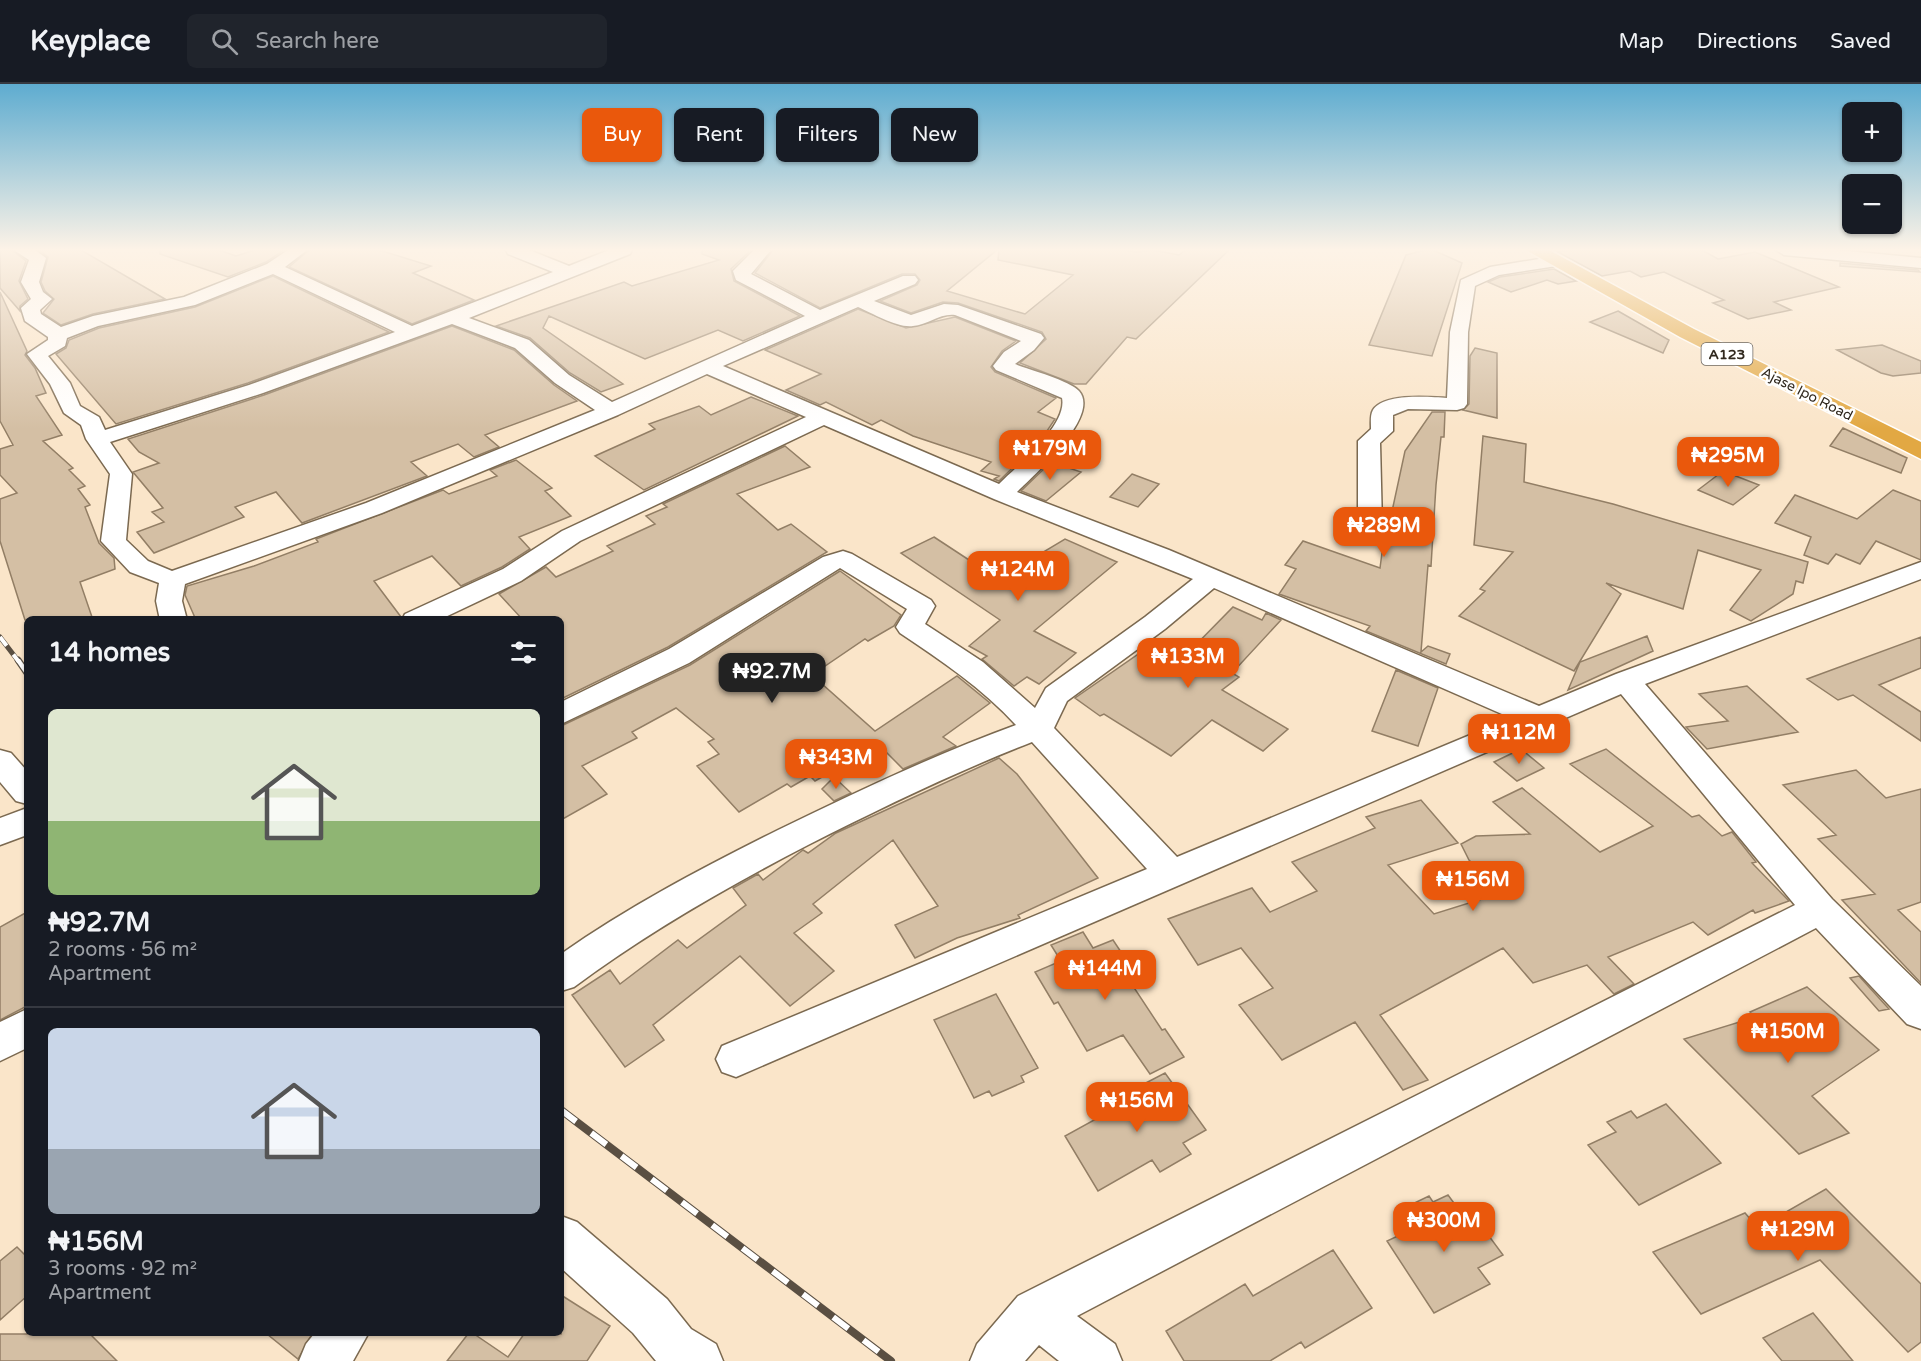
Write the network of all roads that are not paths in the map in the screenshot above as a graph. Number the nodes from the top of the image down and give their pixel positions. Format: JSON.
{"nodes":[{"id":1,"x":30,"y":310,"type":"edge"},
{"id":2,"x":148,"y":310,"type":"edge"},
{"id":3,"x":362,"y":310,"type":"edge"},
{"id":4,"x":473,"y":310,"type":"edge"},
{"id":5,"x":806,"y":310,"type":"edge"},
{"id":6,"x":835,"y":310,"type":"edge"},
{"id":7,"x":880,"y":310,"type":"edge"},
{"id":8,"x":947,"y":310,"type":"edge"},
{"id":9,"x":953,"y":310,"type":"edge"},
{"id":10,"x":1463,"y":310,"type":"edge"},
{"id":11,"x":1648,"y":310,"type":"edge"},
{"id":12,"x":1668,"y":310,"type":"edge"},
{"id":13,"x":818,"y":316,"type":"junction"},
{"id":14,"x":452,"y":318,"type":"junction"},
{"id":15,"x":410,"y":332,"type":"junction"},
{"id":16,"x":56,"y":335,"type":"junction"},
{"id":17,"x":706,"y":366,"type":"junction"},
{"id":18,"x":611,"y":411,"type":"junction"},
{"id":19,"x":821,"y":418,"type":"junction"},
{"id":20,"x":1921,"y":435,"type":"edge"},
{"id":21,"x":97,"y":439,"type":"junction"},
{"id":22,"x":1921,"y":452,"type":"edge"},
{"id":23,"x":1002,"y":494,"type":"junction"},
{"id":24,"x":1370,"y":525,"type":"dead end"},
{"id":25,"x":1921,"y":570,"type":"edge"},
{"id":26,"x":1210,"y":578,"type":"junction"},
{"id":27,"x":172,"y":579,"type":"junction"},
{"id":28,"x":173,"y":616,"type":"edge"},
{"id":29,"x":424,"y":616,"type":"edge"},
{"id":30,"x":1626,"y":681,"type":"junction"},
{"id":31,"x":1056,"y":695,"type":"junction"},
{"id":32,"x":1008,"y":698,"type":"junction"},
{"id":33,"x":564,"y":713,"type":"edge"},
{"id":34,"x":1539,"y":718,"type":"junction"},
{"id":35,"x":1039,"y":728,"type":"junction"},
{"id":36,"x":0,"y":761,"type":"edge"},
{"id":37,"x":24,"y":789,"type":"edge"},
{"id":38,"x":24,"y":821,"type":"edge"},
{"id":39,"x":0,"y":832,"type":"edge"},
{"id":40,"x":1172,"y":874,"type":"junction"},
{"id":41,"x":1820,"y":909,"type":"junction"},
{"id":42,"x":564,"y":973,"type":"edge"},
{"id":43,"x":1921,"y":1012,"type":"edge"},
{"id":44,"x":24,"y":1029,"type":"edge"},
{"id":45,"x":0,"y":1043,"type":"edge"},
{"id":46,"x":736,"y":1059,"type":"dead end"},
{"id":47,"x":564,"y":1241,"type":"edge"},
{"id":48,"x":1035,"y":1313,"type":"junction"},
{"id":49,"x":342,"y":1336,"type":"edge"},
{"id":50,"x":679,"y":1356,"type":"edge"},
{"id":51,"x":323,"y":1361,"type":"edge"},
{"id":52,"x":994,"y":1361,"type":"edge"},
{"id":53,"x":1098,"y":1361,"type":"edge"}],
"edges":[{"from":1,"to":16,"type":"street"},
{"from":2,"to":16,"type":"street"},
{"from":3,"to":15,"type":"street"},
{"from":4,"to":14,"type":"street"},
{"from":5,"to":13,"type":"street"},
{"from":6,"to":13,"type":"street"},
{"from":7,"to":8,"type":"street"},
{"from":9,"to":23,"type":"street"},
{"from":10,"to":24,"type":"street"},
{"from":11,"to":22,"type":"highway","name":"Ajase Ipo Road","number":"A123"},
{"from":12,"to":20,"type":"highway","name":"Ajase Ipo Road","number":"A123"},
{"from":13,"to":17,"type":"street"},
{"from":14,"to":15,"type":"street"},
{"from":14,"to":18,"type":"street"},
{"from":15,"to":21,"type":"street"},
{"from":16,"to":21,"type":"street"},
{"from":17,"to":18,"type":"street"},
{"from":17,"to":19,"type":"street"},
{"from":18,"to":27,"type":"street"},
{"from":19,"to":23,"type":"street"},
{"from":19,"to":29,"type":"street"},
{"from":21,"to":27,"type":"street"},
{"from":23,"to":26,"type":"street"},
{"from":25,"to":30,"type":"street"},
{"from":26,"to":31,"type":"street"},
{"from":26,"to":34,"type":"street"},
{"from":27,"to":28,"type":"street"},
{"from":30,"to":34,"type":"street"},
{"from":30,"to":41,"type":"street"},
{"from":31,"to":32,"type":"street"},
{"from":31,"to":35,"type":"street"},
{"from":32,"to":33,"type":"street"},
{"from":32,"to":35,"type":"street"},
{"from":34,"to":40,"type":"street"},
{"from":35,"to":40,"type":"street"},
{"from":35,"to":42,"type":"street"},
{"from":36,"to":37,"type":"street"},
{"from":38,"to":39,"type":"street"},
{"from":40,"to":46,"type":"street"},
{"from":41,"to":43,"type":"street"},
{"from":41,"to":48,"type":"street"},
{"from":44,"to":45,"type":"street"},
{"from":47,"to":50,"type":"street"},
{"from":48,"to":52,"type":"street"},
{"from":48,"to":53,"type":"street"},
{"from":49,"to":51,"type":"street"}]}
